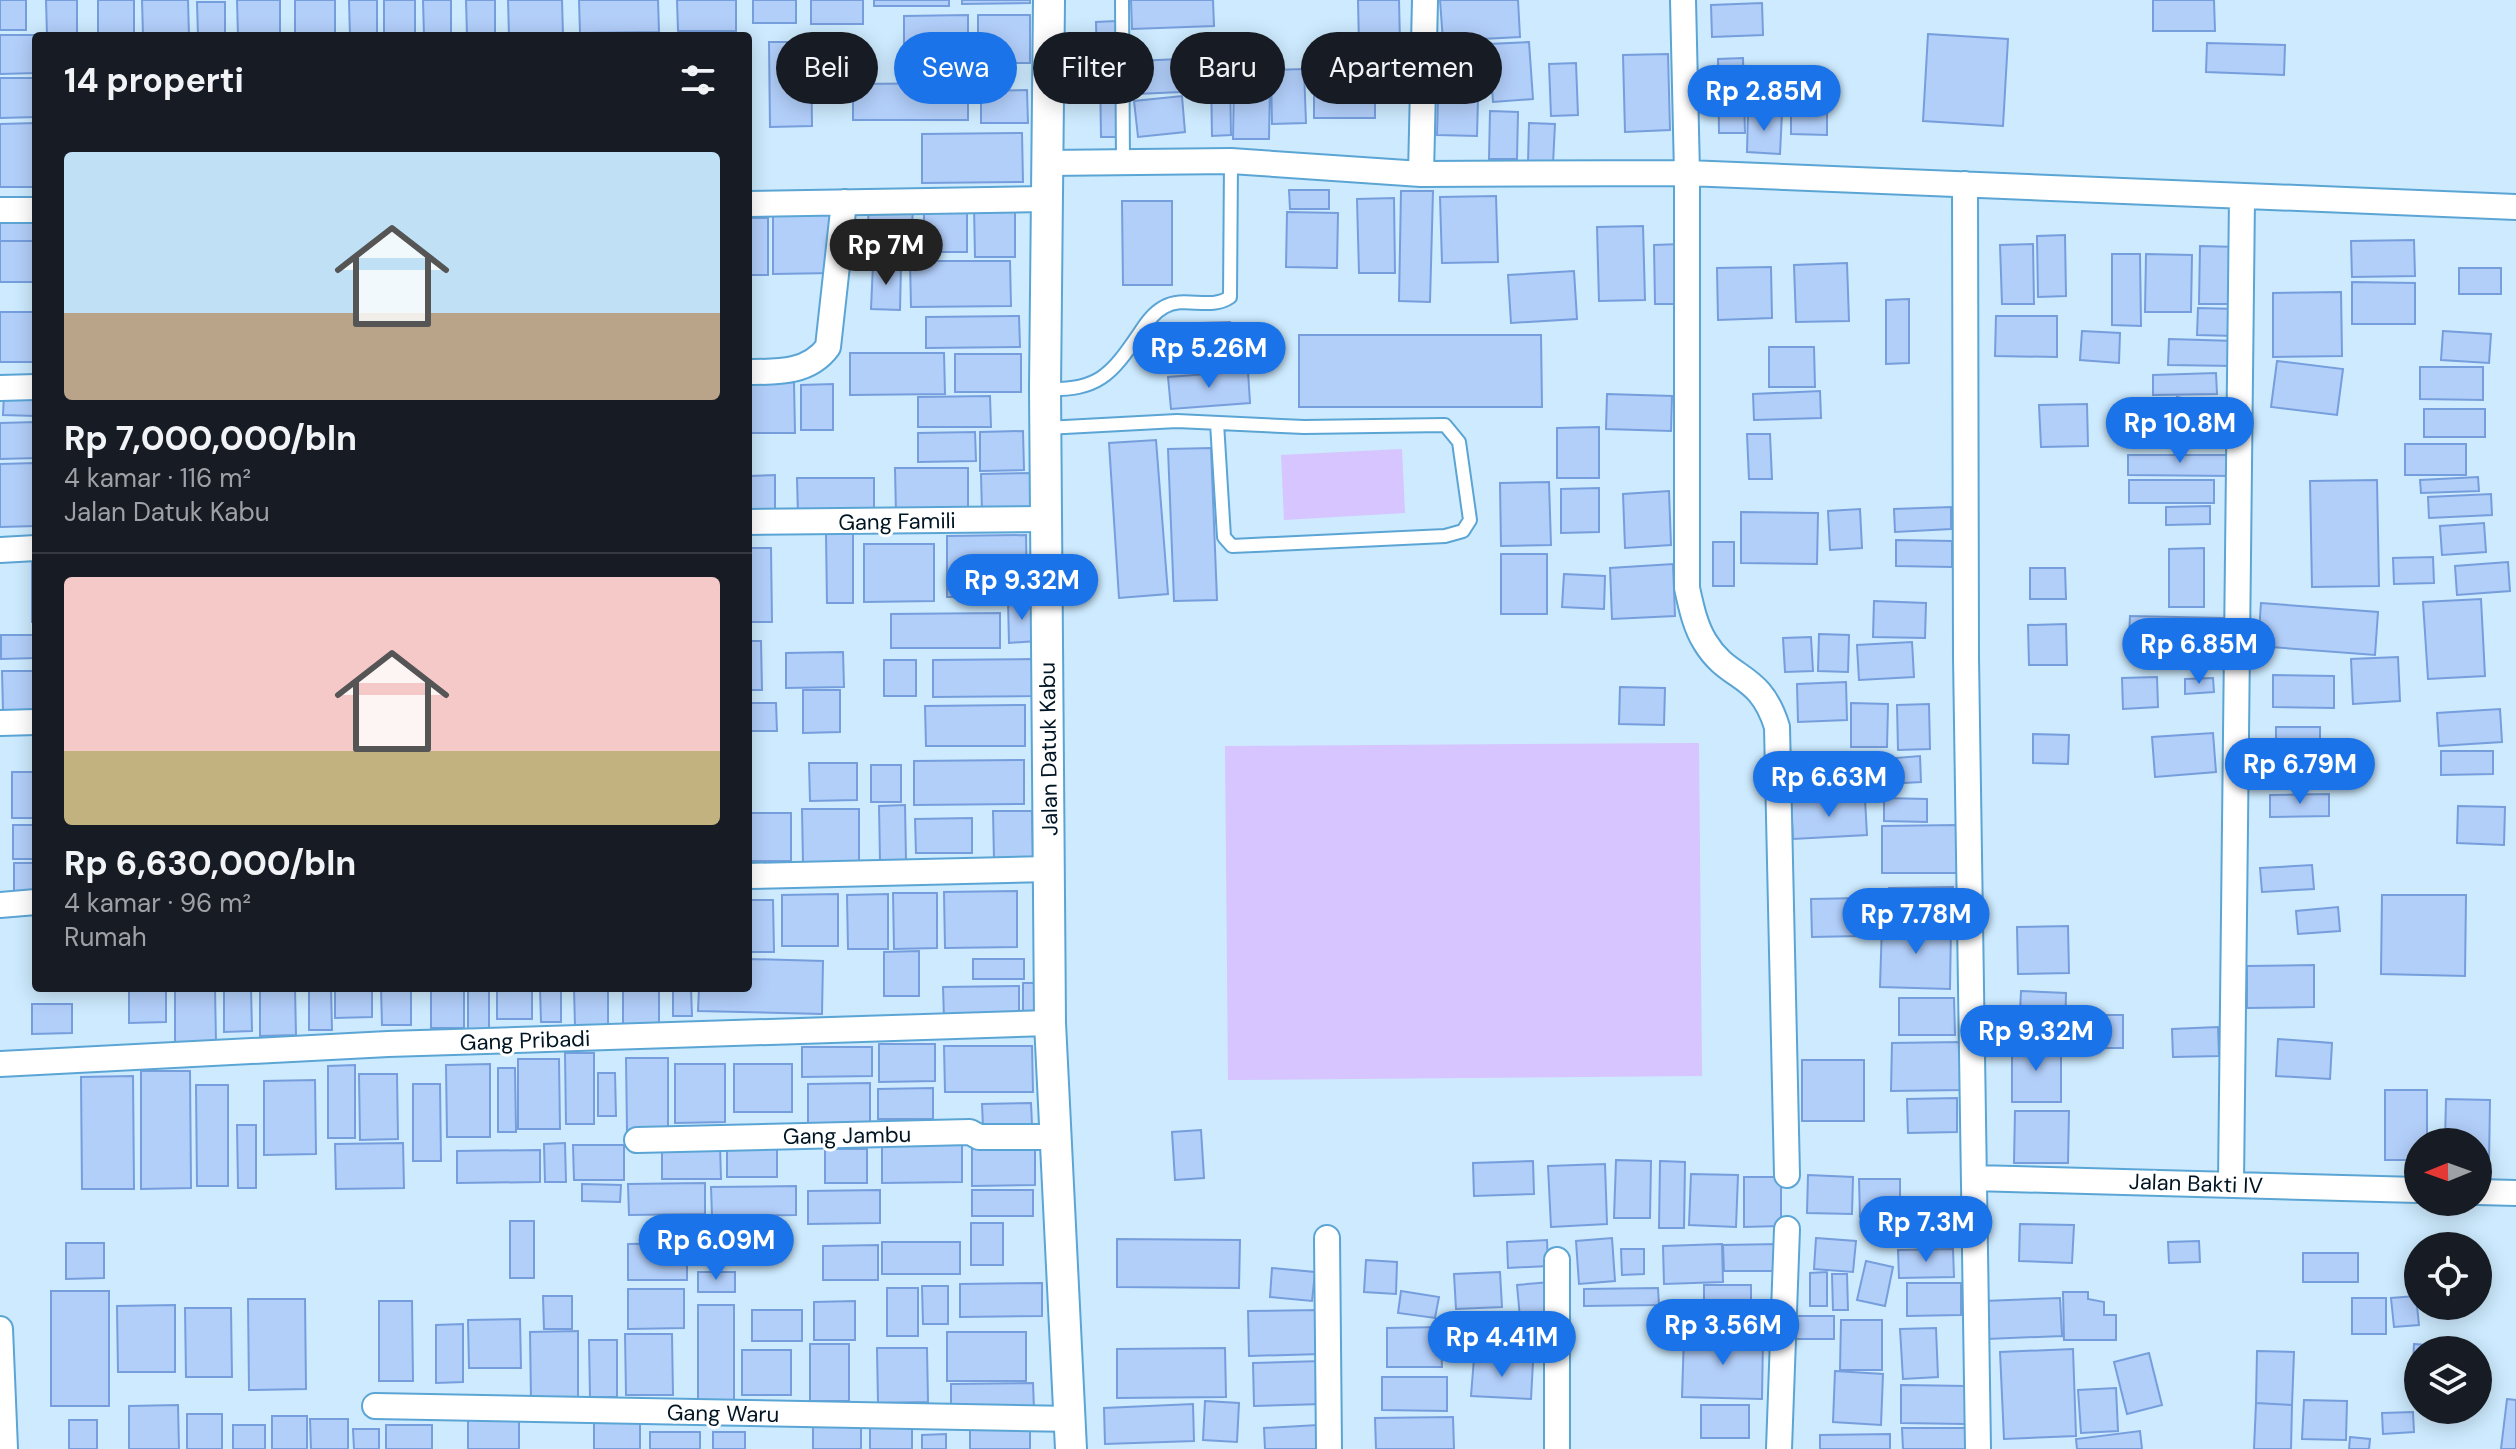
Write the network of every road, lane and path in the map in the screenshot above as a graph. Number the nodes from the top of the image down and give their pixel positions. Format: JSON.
{"nodes":[{"id":1,"x":1049,"y":0,"type":"edge"},
{"id":2,"x":1122,"y":0,"type":"edge"},
{"id":3,"x":1425,"y":0,"type":"edge"},
{"id":4,"x":1683,"y":0,"type":"edge"},
{"id":5,"x":1231,"y":161,"type":"junction"},
{"id":6,"x":1046,"y":163,"type":"junction"},
{"id":7,"x":1123,"y":164,"type":"junction"},
{"id":8,"x":1687,"y":173,"type":"junction"},
{"id":9,"x":1421,"y":174,"type":"junction"},
{"id":10,"x":1965,"y":184,"type":"junction"},
{"id":11,"x":2242,"y":197,"type":"junction"},
{"id":12,"x":1046,"y":199,"type":"junction"},
{"id":13,"x":844,"y":202,"type":"junction"},
{"id":14,"x":752,"y":204,"type":"edge"},
{"id":15,"x":2516,"y":207,"type":"edge"},
{"id":16,"x":0,"y":210,"type":"edge"},
{"id":17,"x":32,"y":210,"type":"edge"},
{"id":18,"x":752,"y":372,"type":"edge"},
{"id":19,"x":32,"y":387,"type":"edge"},
{"id":20,"x":0,"y":388,"type":"edge"},
{"id":21,"x":1045,"y":389,"type":"junction"},
{"id":22,"x":1217,"y":423,"type":"junction"},
{"id":23,"x":1045,"y":428,"type":"junction"},
{"id":24,"x":1046,"y":519,"type":"junction"},
{"id":25,"x":752,"y":522,"type":"edge"},
{"id":26,"x":32,"y":548,"type":"edge"},
{"id":27,"x":0,"y":550,"type":"edge"},
{"id":28,"x":32,"y":722,"type":"edge"},
{"id":29,"x":0,"y":723,"type":"edge"},
{"id":30,"x":1049,"y":869,"type":"junction"},
{"id":31,"x":752,"y":876,"type":"edge"},
{"id":32,"x":32,"y":902,"type":"edge"},
{"id":33,"x":0,"y":905,"type":"edge"},
{"id":34,"x":1050,"y":1023,"type":"junction"},
{"id":35,"x":0,"y":1064,"type":"edge"},
{"id":36,"x":1055,"y":1137,"type":"junction"},
{"id":37,"x":637,"y":1140,"type":"dead end"},
{"id":38,"x":1787,"y":1175,"type":"dead end"},
{"id":39,"x":1974,"y":1178,"type":"junction"},
{"id":40,"x":2231,"y":1184,"type":"junction"},
{"id":41,"x":2404,"y":1190,"type":"edge"},
{"id":42,"x":2492,"y":1192,"type":"edge"},
{"id":43,"x":2516,"y":1193,"type":"edge"},
{"id":44,"x":1787,"y":1229,"type":"dead end"},
{"id":45,"x":1327,"y":1238,"type":"dead end"},
{"id":46,"x":1557,"y":1260,"type":"dead end"},
{"id":47,"x":0,"y":1329,"type":"edge"},
{"id":48,"x":375,"y":1406,"type":"dead end"},
{"id":49,"x":1072,"y":1434,"type":"edge"},
{"id":50,"x":5,"y":1449,"type":"edge"},
{"id":51,"x":1329,"y":1449,"type":"edge"},
{"id":52,"x":1557,"y":1449,"type":"edge"},
{"id":53,"x":1779,"y":1449,"type":"edge"},
{"id":54,"x":1978,"y":1449,"type":"edge"}],
"edges":[{"from":1,"to":6,"type":"street","name":"Jalan Datuk Kabu"},
{"from":2,"to":7,"type":"lane"},
{"from":3,"to":9,"type":"street"},
{"from":4,"to":8,"type":"street"},
{"from":5,"to":7,"type":"street"},
{"from":5,"to":9,"type":"street"},
{"from":5,"to":21,"type":"lane"},
{"from":6,"to":7,"type":"street"},
{"from":6,"to":12,"type":"street","name":"Jalan Datuk Kabu"},
{"from":8,"to":9,"type":"street"},
{"from":8,"to":10,"type":"street"},
{"from":8,"to":38,"type":"street"},
{"from":10,"to":11,"type":"street"},
{"from":10,"to":39,"type":"street"},
{"from":11,"to":15,"type":"street"},
{"from":11,"to":40,"type":"street"},
{"from":12,"to":13,"type":"street"},
{"from":12,"to":21,"type":"street","name":"Jalan Datuk Kabu"},
{"from":13,"to":14,"type":"street"},
{"from":13,"to":18,"type":"street"},
{"from":16,"to":17,"type":"street"},
{"from":19,"to":20,"type":"street"},
{"from":21,"to":23,"type":"street","name":"Jalan Datuk Kabu"},
{"from":22,"to":22,"type":"lane"},
{"from":22,"to":23,"type":"lane"},
{"from":23,"to":24,"type":"street","name":"Jalan Datuk Kabu"},
{"from":24,"to":25,"type":"street","name":"Gang Famili"},
{"from":24,"to":30,"type":"street","name":"Jalan Datuk Kabu"},
{"from":26,"to":27,"type":"street"},
{"from":28,"to":29,"type":"street"},
{"from":30,"to":31,"type":"street"},
{"from":30,"to":34,"type":"street","name":"Jalan Datuk Kabu"},
{"from":32,"to":33,"type":"street"},
{"from":34,"to":35,"type":"street","name":"Gang Pribadi"},
{"from":34,"to":36,"type":"street","name":"Jalan Datuk Kabu"},
{"from":36,"to":37,"type":"street","name":"Gang Jambu"},
{"from":36,"to":49,"type":"street","name":"Jalan Datuk Kabu"},
{"from":39,"to":40,"type":"street","name":"Jalan Bakti IV"},
{"from":39,"to":54,"type":"street"},
{"from":40,"to":41,"type":"street","name":"Jalan Bakti IV"},
{"from":42,"to":43,"type":"street"},
{"from":44,"to":53,"type":"street"},
{"from":45,"to":51,"type":"street"},
{"from":46,"to":52,"type":"street"},
{"from":47,"to":50,"type":"street"},
{"from":48,"to":49,"type":"street","name":"Gang Waru"}]}
